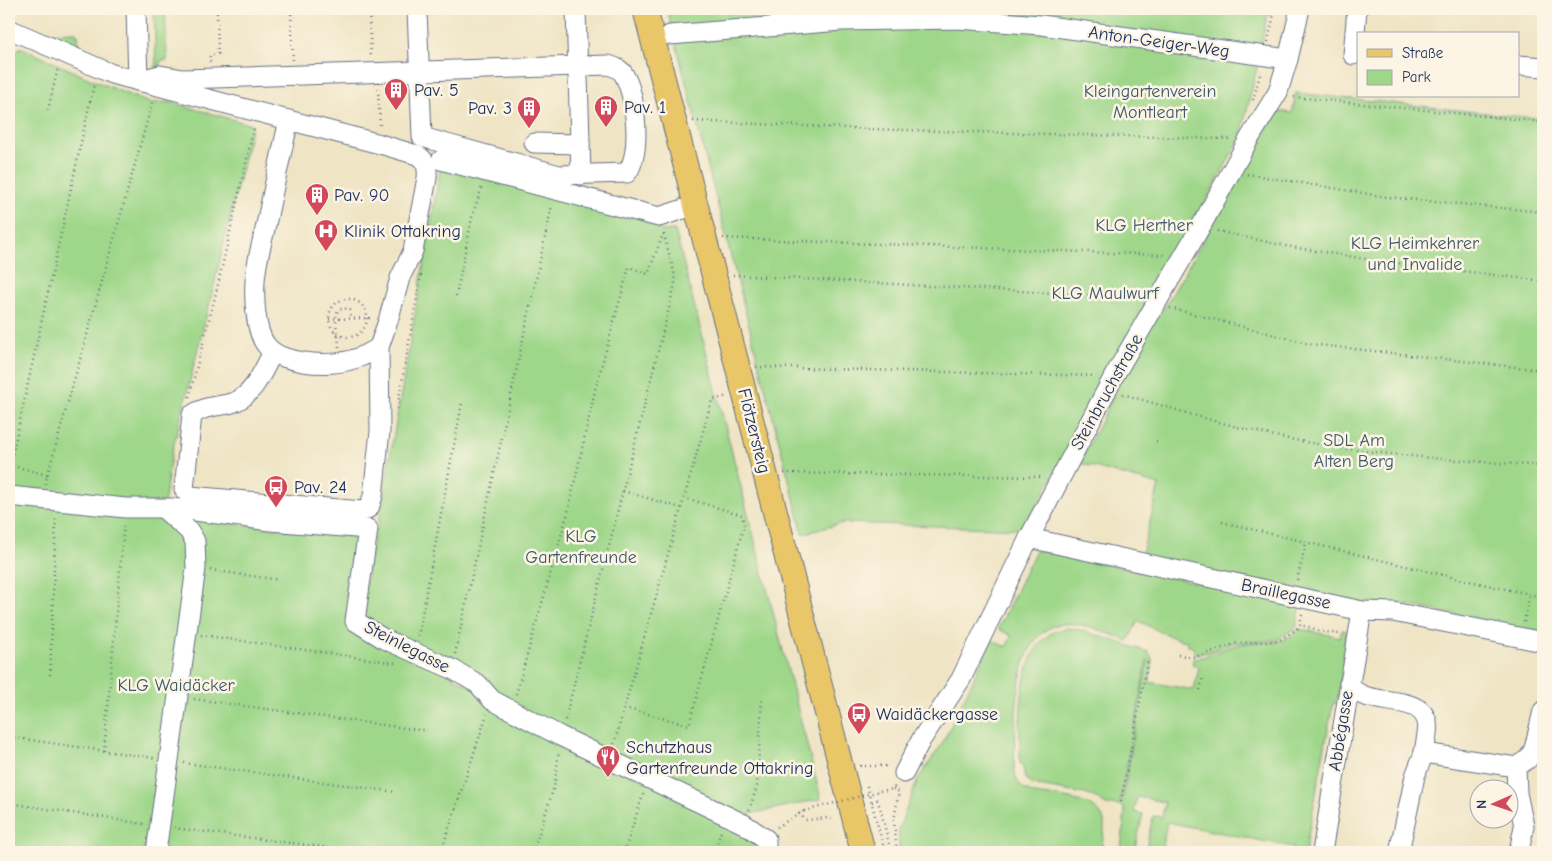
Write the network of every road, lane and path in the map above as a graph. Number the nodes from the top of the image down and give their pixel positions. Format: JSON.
{"nodes":[{"id":1,"x":136,"y":9,"type":"edge"},
{"id":2,"x":216,"y":9,"type":"edge"},
{"id":3,"x":291,"y":9,"type":"edge"},
{"id":4,"x":369,"y":9,"type":"edge"},
{"id":5,"x":417,"y":9,"type":"edge"},
{"id":6,"x":576,"y":9,"type":"edge"},
{"id":7,"x":645,"y":9,"type":"edge"},
{"id":8,"x":1275,"y":9,"type":"edge"},
{"id":9,"x":1300,"y":9,"type":"edge"},
{"id":10,"x":1357,"y":9,"type":"edge"},
{"id":11,"x":14,"y":31,"type":"edge"},
{"id":12,"x":670,"y":35,"type":"dead end"},
{"id":13,"x":1353,"y":55,"type":"dead end"},
{"id":14,"x":1264,"y":56,"type":"junction"},
{"id":15,"x":1288,"y":60,"type":"junction"},
{"id":16,"x":59,"y":62,"type":"dead end"},
{"id":17,"x":1520,"y":64,"type":"edge"},
{"id":18,"x":578,"y":66,"type":"junction"},
{"id":19,"x":1543,"y":67,"type":"edge"},
{"id":20,"x":419,"y":71,"type":"junction"},
{"id":21,"x":374,"y":72,"type":"junction"},
{"id":22,"x":293,"y":75,"type":"junction"},
{"id":23,"x":96,"y":78,"type":"dead end"},
{"id":24,"x":211,"y":78,"type":"junction"},
{"id":25,"x":138,"y":81,"type":"junction"},
{"id":26,"x":1276,"y":95,"type":"junction"},
{"id":27,"x":154,"y":98,"type":"dead end"},
{"id":28,"x":48,"y":110,"type":"dead end"},
{"id":29,"x":289,"y":120,"type":"junction"},
{"id":30,"x":693,"y":121,"type":"dead end"},
{"id":31,"x":1543,"y":122,"type":"edge"},
{"id":32,"x":256,"y":123,"type":"dead end"},
{"id":33,"x":380,"y":128,"type":"dead end"},
{"id":34,"x":1249,"y":139,"type":"junction"},
{"id":35,"x":534,"y":143,"type":"dead end"},
{"id":36,"x":580,"y":144,"type":"junction"},
{"id":37,"x":441,"y":160,"type":"dead end"},
{"id":38,"x":1231,"y":171,"type":"junction"},
{"id":39,"x":487,"y":172,"type":"junction"},
{"id":40,"x":581,"y":175,"type":"junction"},
{"id":41,"x":556,"y":189,"type":"junction"},
{"id":42,"x":696,"y":205,"type":"junction"},
{"id":43,"x":1543,"y":212,"type":"edge"},
{"id":44,"x":661,"y":225,"type":"junction"},
{"id":45,"x":1201,"y":226,"type":"junction"},
{"id":46,"x":722,"y":238,"type":"dead end"},
{"id":47,"x":1184,"y":256,"type":"junction"},
{"id":48,"x":421,"y":273,"type":"dead end"},
{"id":49,"x":732,"y":275,"type":"dead end"},
{"id":50,"x":1543,"y":281,"type":"edge"},
{"id":51,"x":456,"y":296,"type":"dead end"},
{"id":52,"x":1157,"y":303,"type":"junction"},
{"id":53,"x":367,"y":317,"type":"junction"},
{"id":54,"x":351,"y":318,"type":"junction"},
{"id":55,"x":329,"y":319,"type":"junction"},
{"id":56,"x":335,"y":319,"type":"junction"},
{"id":57,"x":338,"y":335,"type":"junction"},
{"id":58,"x":379,"y":348,"type":"junction"},
{"id":59,"x":273,"y":352,"type":"junction"},
{"id":60,"x":337,"y":363,"type":"junction"},
{"id":61,"x":755,"y":367,"type":"dead end"},
{"id":62,"x":1543,"y":370,"type":"edge"},
{"id":63,"x":1111,"y":383,"type":"junction"},
{"id":64,"x":722,"y":398,"type":"dead end"},
{"id":65,"x":188,"y":400,"type":"dead end"},
{"id":66,"x":462,"y":403,"type":"dead end"},
{"id":67,"x":396,"y":416,"type":"dead end"},
{"id":68,"x":1543,"y":466,"type":"edge"},
{"id":69,"x":784,"y":473,"type":"dead end"},
{"id":70,"x":47,"y":475,"type":"junction"},
{"id":71,"x":1061,"y":477,"type":"junction"},
{"id":72,"x":623,"y":490,"type":"junction"},
{"id":73,"x":9,"y":496,"type":"edge"},
{"id":74,"x":684,"y":498,"type":"junction"},
{"id":75,"x":49,"y":501,"type":"junction"},
{"id":76,"x":126,"y":508,"type":"junction"},
{"id":77,"x":681,"y":508,"type":"junction"},
{"id":78,"x":164,"y":509,"type":"junction"},
{"id":79,"x":1222,"y":522,"type":"dead end"},
{"id":80,"x":1029,"y":538,"type":"junction"},
{"id":81,"x":1306,"y":543,"type":"junction"},
{"id":82,"x":196,"y":568,"type":"junction"},
{"id":83,"x":279,"y":580,"type":"dead end"},
{"id":84,"x":1530,"y":594,"type":"junction"},
{"id":85,"x":1299,"y":597,"type":"junction"},
{"id":86,"x":1543,"y":597,"type":"edge"},
{"id":87,"x":1362,"y":611,"type":"junction"},
{"id":88,"x":1300,"y":625,"type":"junction"},
{"id":89,"x":187,"y":633,"type":"junction"},
{"id":90,"x":1339,"y":634,"type":"dead end"},
{"id":91,"x":1521,"y":638,"type":"junction"},
{"id":92,"x":1543,"y":642,"type":"edge"},
{"id":93,"x":415,"y":652,"type":"junction"},
{"id":94,"x":1178,"y":656,"type":"dead end"},
{"id":95,"x":1148,"y":660,"type":"dead end"},
{"id":96,"x":398,"y":663,"type":"dead end"},
{"id":97,"x":452,"y":669,"type":"junction"},
{"id":98,"x":50,"y":675,"type":"dead end"},
{"id":99,"x":1203,"y":677,"type":"dead end"},
{"id":100,"x":1349,"y":684,"type":"junction"},
{"id":101,"x":1200,"y":690,"type":"dead end"},
{"id":102,"x":178,"y":697,"type":"junction"},
{"id":103,"x":515,"y":698,"type":"dead end"},
{"id":104,"x":762,"y":698,"type":"dead end"},
{"id":105,"x":492,"y":700,"type":"junction"},
{"id":106,"x":624,"y":708,"type":"junction"},
{"id":107,"x":1542,"y":711,"type":"edge"},
{"id":108,"x":427,"y":731,"type":"dead end"},
{"id":109,"x":560,"y":736,"type":"junction"},
{"id":110,"x":9,"y":737,"type":"edge"},
{"id":111,"x":104,"y":751,"type":"junction"},
{"id":112,"x":1424,"y":753,"type":"junction"},
{"id":113,"x":609,"y":760,"type":"junction"},
{"id":114,"x":169,"y":761,"type":"junction"},
{"id":115,"x":860,"y":766,"type":"dead end"},
{"id":116,"x":1516,"y":768,"type":"junction"},
{"id":117,"x":897,"y":776,"type":"junction"},
{"id":118,"x":648,"y":779,"type":"junction"},
{"id":119,"x":880,"y":791,"type":"dead end"},
{"id":120,"x":396,"y":792,"type":"dead end"},
{"id":121,"x":1121,"y":801,"type":"dead end"},
{"id":122,"x":872,"y":802,"type":"dead end"},
{"id":123,"x":9,"y":803,"type":"edge"},
{"id":124,"x":799,"y":813,"type":"junction"},
{"id":125,"x":726,"y":816,"type":"junction"},
{"id":126,"x":833,"y":819,"type":"dead end"},
{"id":127,"x":744,"y":824,"type":"junction"},
{"id":128,"x":159,"y":826,"type":"junction"},
{"id":129,"x":765,"y":844,"type":"edge"},
{"id":130,"x":156,"y":852,"type":"edge"},
{"id":131,"x":361,"y":852,"type":"edge"},
{"id":132,"x":441,"y":852,"type":"edge"},
{"id":133,"x":533,"y":852,"type":"edge"},
{"id":134,"x":624,"y":852,"type":"edge"},
{"id":135,"x":714,"y":852,"type":"edge"},
{"id":136,"x":862,"y":852,"type":"edge"},
{"id":137,"x":891,"y":852,"type":"edge"},
{"id":138,"x":897,"y":852,"type":"edge"},
{"id":139,"x":1322,"y":852,"type":"edge"},
{"id":140,"x":1398,"y":852,"type":"edge"},
{"id":141,"x":1519,"y":852,"type":"edge"}],
"edges":[{"from":1,"to":25,"type":"street"},
{"from":2,"to":24,"type":"path"},
{"from":3,"to":22,"type":"path"},
{"from":4,"to":21,"type":"path"},
{"from":5,"to":20,"type":"street"},
{"from":6,"to":18,"type":"street"},
{"from":7,"to":42,"type":"main road","name":"Flötzersteig"},
{"from":8,"to":14,"type":"path"},
{"from":9,"to":15,"type":"street","name":"Steinbruchstraße"},
{"from":10,"to":13,"type":"street"},
{"from":11,"to":25,"type":"street"},
{"from":12,"to":14,"type":"street","name":"Anton-Geiger-Weg"},
{"from":14,"to":15,"type":"street","name":"Anton-Geiger-Weg"},
{"from":15,"to":26,"type":"street","name":"Steinbruchstraße"},
{"from":16,"to":28,"type":"path"},
{"from":17,"to":19,"type":"street"},
{"from":18,"to":20,"type":"street"},
{"from":18,"to":36,"type":"street"},
{"from":18,"to":40,"type":"street"},
{"from":20,"to":21,"type":"street"},
{"from":20,"to":40,"type":"street"},
{"from":21,"to":22,"type":"street"},
{"from":21,"to":33,"type":"path"},
{"from":22,"to":24,"type":"street"},
{"from":23,"to":70,"type":"path"},
{"from":24,"to":25,"type":"street"},
{"from":25,"to":29,"type":"street"},
{"from":26,"to":31,"type":"path"},
{"from":26,"to":34,"type":"street","name":"Steinbruchstraße"},
{"from":27,"to":70,"type":"path"},
{"from":29,"to":58,"type":"street"},
{"from":29,"to":59,"type":"street"},
{"from":30,"to":34,"type":"path"},
{"from":32,"to":65,"type":"path"},
{"from":34,"to":38,"type":"street","name":"Steinbruchstraße"},
{"from":35,"to":36,"type":"street"},
{"from":36,"to":40,"type":"street"},
{"from":37,"to":39,"type":"street"},
{"from":38,"to":43,"type":"path"},
{"from":38,"to":45,"type":"street","name":"Steinbruchstraße"},
{"from":39,"to":41,"type":"street"},
{"from":39,"to":51,"type":"path"},
{"from":41,"to":44,"type":"street"},
{"from":41,"to":97,"type":"path"},
{"from":42,"to":44,"type":"street"},
{"from":42,"to":136,"type":"main road","name":"Flötzersteig"},
{"from":44,"to":72,"type":"path"},
{"from":44,"to":103,"type":"path"},
{"from":45,"to":47,"type":"street","name":"Steinbruchstraße"},
{"from":45,"to":50,"type":"path"},
{"from":46,"to":47,"type":"path"},
{"from":47,"to":52,"type":"street","name":"Steinbruchstraße"},
{"from":48,"to":67,"type":"path"},
{"from":49,"to":52,"type":"path"},
{"from":52,"to":62,"type":"path"},
{"from":52,"to":63,"type":"street","name":"Steinbruchstraße"},
{"from":53,"to":54,"type":"path"},
{"from":53,"to":55,"type":"path"},
{"from":53,"to":57,"type":"path"},
{"from":54,"to":56,"type":"path"},
{"from":54,"to":56,"type":"path"},
{"from":55,"to":56,"type":"path"},
{"from":55,"to":57,"type":"path"},
{"from":56,"to":57,"type":"path"},
{"from":57,"to":60,"type":"path"},
{"from":58,"to":59,"type":"street"},
{"from":58,"to":60,"type":"street"},
{"from":59,"to":60,"type":"street"},
{"from":61,"to":63,"type":"path"},
{"from":63,"to":68,"type":"path"},
{"from":63,"to":71,"type":"street","name":"Steinbruchstraße"},
{"from":64,"to":74,"type":"path"},
{"from":66,"to":93,"type":"path"},
{"from":69,"to":71,"type":"path"},
{"from":70,"to":75,"type":"path"},
{"from":71,"to":80,"type":"street","name":"Steinbruchstraße"},
{"from":72,"to":77,"type":"path"},
{"from":72,"to":109,"type":"path"},
{"from":73,"to":75,"type":"street","name":"Steinlegasse"},
{"from":74,"to":77,"type":"path"},
{"from":74,"to":106,"type":"path"},
{"from":75,"to":76,"type":"street","name":"Steinlegasse"},
{"from":75,"to":98,"type":"path"},
{"from":76,"to":78,"type":"street","name":"Steinlegasse"},
{"from":76,"to":111,"type":"path"},
{"from":77,"to":106,"type":"path"},
{"from":78,"to":82,"type":"street"},
{"from":78,"to":93,"type":"street","name":"Steinlegasse"},
{"from":79,"to":81,"type":"path"},
{"from":80,"to":85,"type":"street","name":"Braillegasse"},
{"from":80,"to":117,"type":"street","name":"Steinbruchstraße"},
{"from":81,"to":84,"type":"path"},
{"from":81,"to":85,"type":"path"},
{"from":82,"to":83,"type":"path"},
{"from":82,"to":89,"type":"street"},
{"from":84,"to":86,"type":"path"},
{"from":84,"to":91,"type":"path"},
{"from":85,"to":87,"type":"street","name":"Braillegasse"},
{"from":85,"to":88,"type":"path"},
{"from":87,"to":91,"type":"street","name":"Braillegasse"},
{"from":87,"to":100,"type":"street","name":"Abbégasse"},
{"from":88,"to":90,"type":"path"},
{"from":88,"to":94,"type":"path"},
{"from":89,"to":96,"type":"path"},
{"from":89,"to":102,"type":"street"},
{"from":91,"to":92,"type":"street","name":"Braillegasse"},
{"from":93,"to":97,"type":"street","name":"Steinlegasse"},
{"from":95,"to":121,"type":"path"},
{"from":97,"to":105,"type":"street","name":"Steinlegasse"},
{"from":99,"to":101,"type":"path"},
{"from":100,"to":112,"type":"street"},
{"from":100,"to":139,"type":"street","name":"Abbégasse"},
{"from":102,"to":108,"type":"path"},
{"from":102,"to":114,"type":"street"},
{"from":104,"to":127,"type":"path"},
{"from":105,"to":109,"type":"street","name":"Steinlegasse"},
{"from":105,"to":132,"type":"path"},
{"from":106,"to":113,"type":"path"},
{"from":107,"to":116,"type":"street"},
{"from":109,"to":113,"type":"street","name":"Steinlegasse"},
{"from":109,"to":133,"type":"path"},
{"from":110,"to":111,"type":"path"},
{"from":111,"to":114,"type":"path"},
{"from":112,"to":116,"type":"street"},
{"from":112,"to":140,"type":"street"},
{"from":113,"to":118,"type":"street","name":"Steinlegasse"},
{"from":114,"to":120,"type":"path"},
{"from":114,"to":128,"type":"street"},
{"from":115,"to":117,"type":"path"},
{"from":116,"to":141,"type":"street"},
{"from":117,"to":138,"type":"path"},
{"from":118,"to":125,"type":"street","name":"Steinlegasse"},
{"from":118,"to":134,"type":"path"},
{"from":119,"to":124,"type":"path","bridge":true},
{"from":122,"to":137,"type":"path"},
{"from":123,"to":128,"type":"path"},
{"from":124,"to":126,"type":"path"},
{"from":124,"to":129,"type":"path"},
{"from":125,"to":127,"type":"street","name":"Steinlegasse"},
{"from":125,"to":135,"type":"path"},
{"from":127,"to":129,"type":"street","name":"Steinlegasse"},
{"from":128,"to":130,"type":"street"},
{"from":128,"to":131,"type":"path"}]}
